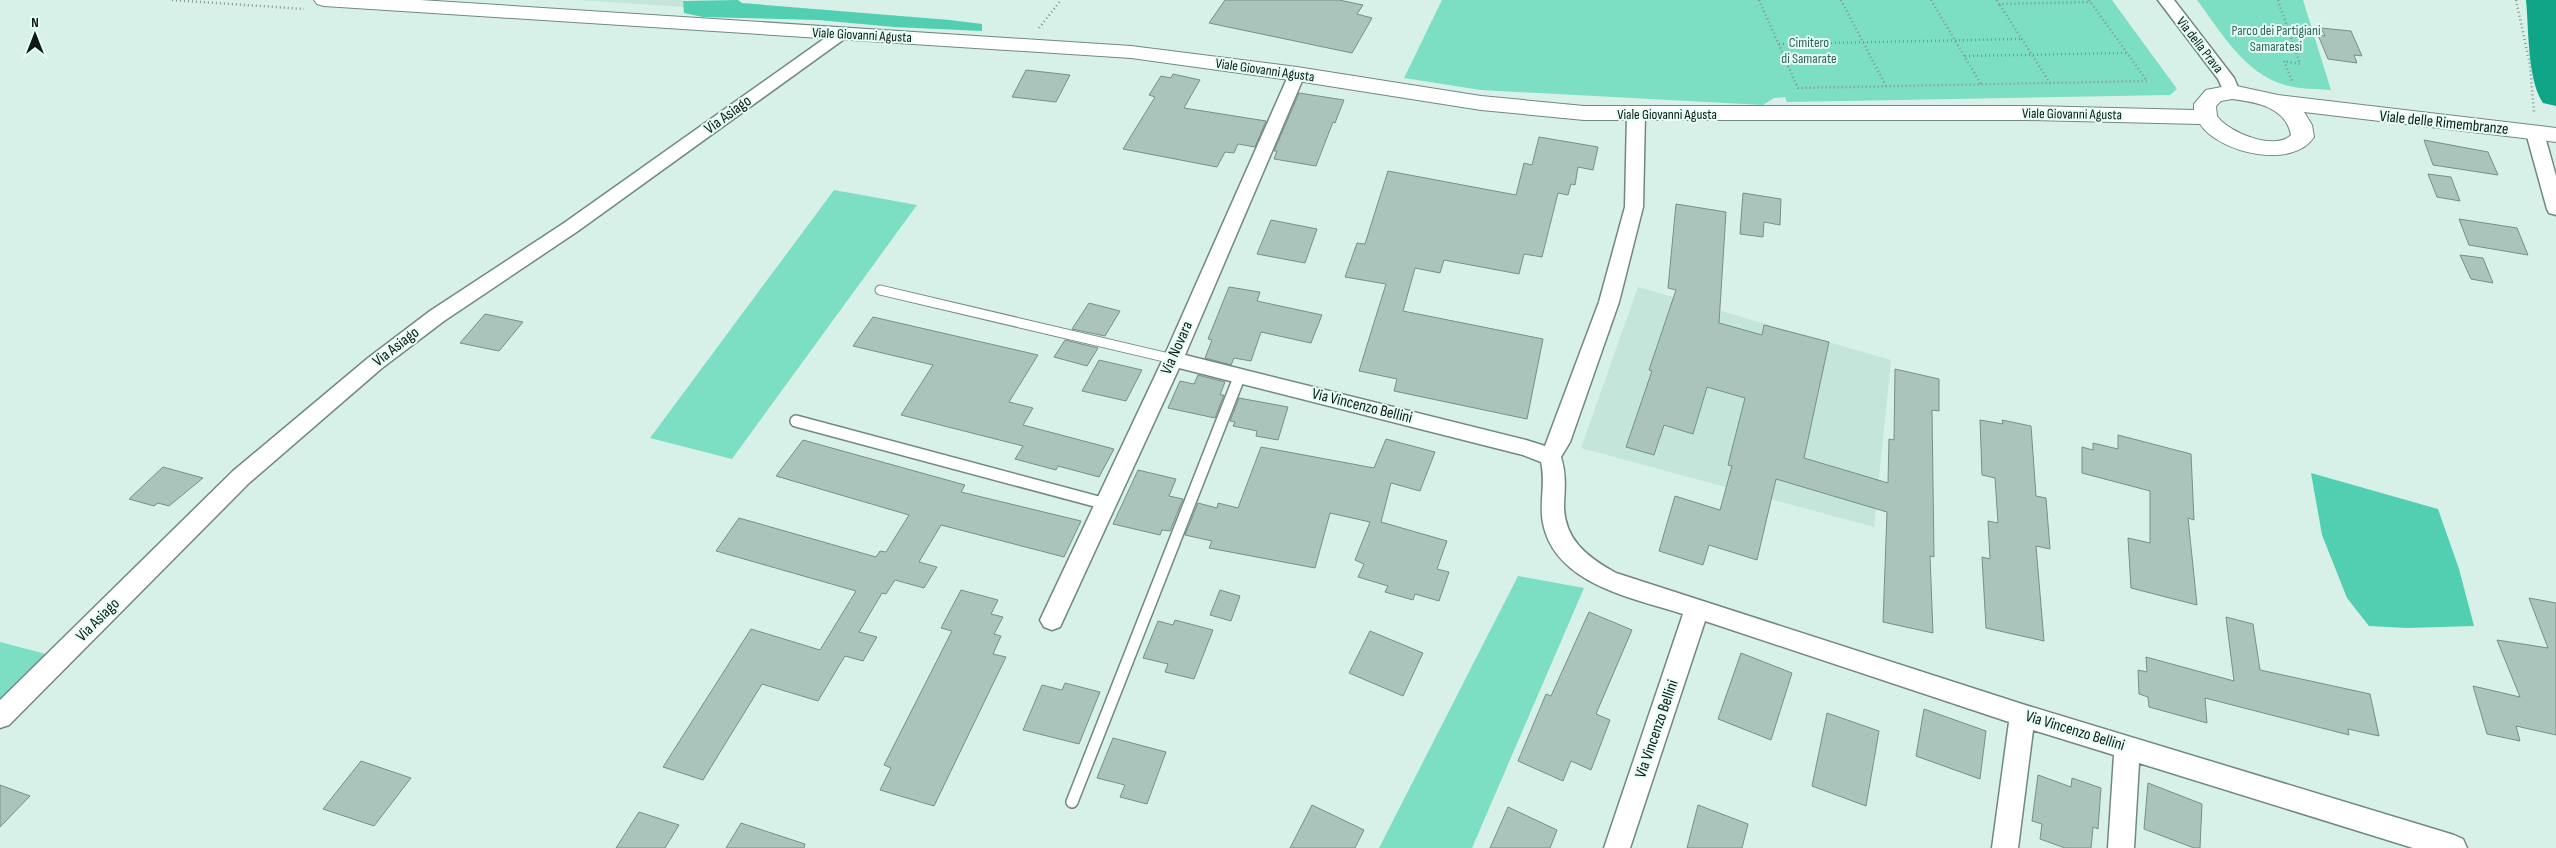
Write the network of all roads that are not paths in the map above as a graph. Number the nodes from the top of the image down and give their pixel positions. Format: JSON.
{"nodes":[{"id":1,"x":324,"y":0,"type":"edge"},
{"id":2,"x":2166,"y":0,"type":"edge"},
{"id":3,"x":840,"y":34,"type":"junction"},
{"id":4,"x":1297,"y":74,"type":"junction"},
{"id":5,"x":2232,"y":92,"type":"junction"},
{"id":6,"x":2277,"y":102,"type":"junction"},
{"id":7,"x":2332,"y":110,"type":"junction"},
{"id":8,"x":1636,"y":114,"type":"junction"},
{"id":9,"x":2206,"y":116,"type":"junction"},
{"id":10,"x":2303,"y":126,"type":"junction"},
{"id":11,"x":2545,"y":134,"type":"edge"},
{"id":12,"x":2556,"y":209,"type":"edge"},
{"id":13,"x":880,"y":290,"type":"dead end"},
{"id":14,"x":1173,"y":359,"type":"junction"},
{"id":15,"x":1240,"y":376,"type":"junction"},
{"id":16,"x":796,"y":421,"type":"dead end"},
{"id":17,"x":1550,"y":457,"type":"junction"},
{"id":18,"x":1106,"y":504,"type":"junction"},
{"id":19,"x":1697,"y":609,"type":"junction"},
{"id":20,"x":1052,"y":620,"type":"dead end"},
{"id":21,"x":2022,"y":715,"type":"junction"},
{"id":22,"x":0,"y":717,"type":"edge"},
{"id":23,"x":2127,"y":747,"type":"junction"},
{"id":24,"x":1072,"y":802,"type":"dead end"},
{"id":25,"x":1617,"y":848,"type":"edge"},
{"id":26,"x":2006,"y":848,"type":"edge"},
{"id":27,"x":2121,"y":848,"type":"edge"},
{"id":28,"x":2454,"y":848,"type":"edge"}],
"edges":[{"from":1,"to":3,"type":"street","name":"Viale Giovanni Agusta"},
{"from":2,"to":5,"type":"street","name":"Via della Prava"},
{"from":3,"to":4,"type":"street","name":"Viale Giovanni Agusta"},
{"from":3,"to":22,"type":"street","name":"Via Asiago"},
{"from":4,"to":8,"type":"street","name":"Viale Giovanni Agusta"},
{"from":4,"to":14,"type":"street","name":"Via Novara"},
{"from":5,"to":6,"type":"street"},
{"from":5,"to":9,"type":"street"},
{"from":6,"to":7,"type":"street","name":"Viale delle Rimembranze"},
{"from":6,"to":10,"type":"street"},
{"from":7,"to":10,"type":"street"},
{"from":7,"to":11,"type":"street","name":"Viale delle Rimembranze"},
{"from":8,"to":9,"type":"street","name":"Viale Giovanni Agusta"},
{"from":8,"to":17,"type":"street"},
{"from":9,"to":10,"type":"street"},
{"from":11,"to":12,"type":"street"},
{"from":13,"to":14,"type":"lane"},
{"from":14,"to":15,"type":"street","name":"Via Vincenzo Bellini"},
{"from":14,"to":18,"type":"street","name":"Via Novara"},
{"from":15,"to":17,"type":"street","name":"Via Vincenzo Bellini"},
{"from":15,"to":24,"type":"lane"},
{"from":16,"to":18,"type":"lane"},
{"from":17,"to":19,"type":"street","name":"Via Vincenzo Bellini"},
{"from":18,"to":20,"type":"street","name":"Via Novara"},
{"from":19,"to":21,"type":"street","name":"Via Vincenzo Bellini"},
{"from":19,"to":25,"type":"street","name":"Via Vincenzo Bellini"},
{"from":21,"to":23,"type":"street","name":"Via Vincenzo Bellini"},
{"from":21,"to":26,"type":"street"},
{"from":23,"to":27,"type":"street"},
{"from":23,"to":28,"type":"street","name":"Via Vincenzo Bellini"}]}
